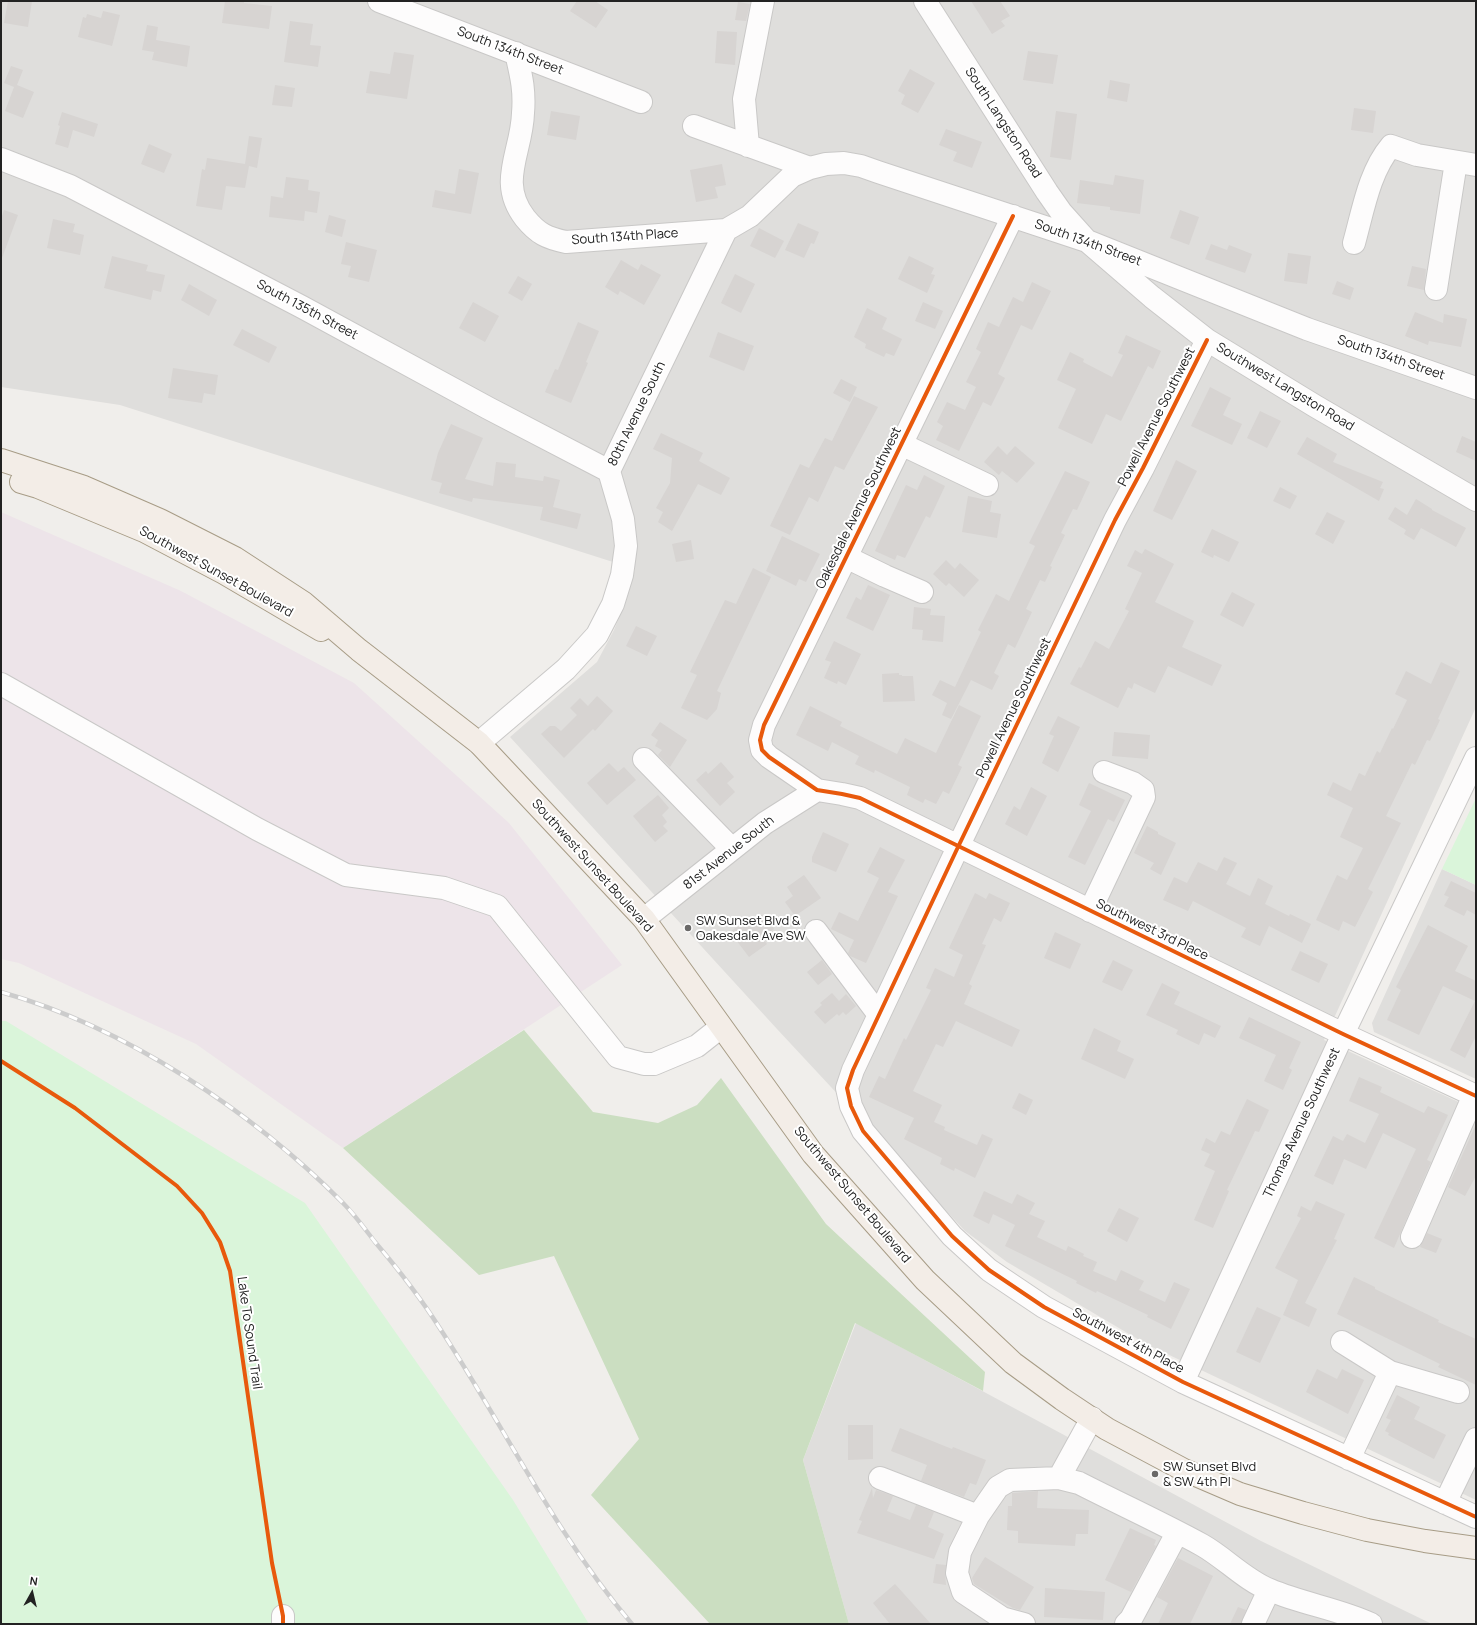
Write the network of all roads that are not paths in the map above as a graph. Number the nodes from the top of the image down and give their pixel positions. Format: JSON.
{"nodes":[{"id":1,"x":379,"y":1,"type":"edge"},
{"id":2,"x":762,"y":1,"type":"edge"},
{"id":3,"x":925,"y":1,"type":"edge"},
{"id":4,"x":516,"y":53,"type":"junction"},
{"id":5,"x":641,"y":102,"type":"dead end"},
{"id":6,"x":694,"y":126,"type":"dead end"},
{"id":7,"x":748,"y":146,"type":"junction"},
{"id":8,"x":1,"y":159,"type":"edge"},
{"id":9,"x":1466,"y":164,"type":"edge"},
{"id":10,"x":810,"y":168,"type":"junction"},
{"id":11,"x":1013,"y":216,"type":"junction"},
{"id":12,"x":726,"y":230,"type":"junction"},
{"id":13,"x":1087,"y":241,"type":"junction"},
{"id":14,"x":1354,"y":243,"type":"dead end"},
{"id":15,"x":1436,"y":289,"type":"dead end"},
{"id":16,"x":1207,"y":340,"type":"junction"},
{"id":17,"x":1476,"y":388,"type":"edge"},
{"id":18,"x":901,"y":444,"type":"junction"},
{"id":19,"x":1,"y":460,"type":"edge"},
{"id":20,"x":609,"y":471,"type":"junction"},
{"id":21,"x":1,"y":476,"type":"edge"},
{"id":22,"x":987,"y":485,"type":"dead end"},
{"id":23,"x":1476,"y":500,"type":"edge"},
{"id":24,"x":846,"y":557,"type":"junction"},
{"id":25,"x":922,"y":592,"type":"dead end"},
{"id":26,"x":359,"y":650,"type":"junction"},
{"id":27,"x":1,"y":684,"type":"edge"},
{"id":28,"x":479,"y":743,"type":"junction"},
{"id":29,"x":1476,"y":758,"type":"edge"},
{"id":30,"x":644,"y":759,"type":"dead end"},
{"id":31,"x":1104,"y":772,"type":"dead end"},
{"id":32,"x":817,"y":790,"type":"junction"},
{"id":33,"x":958,"y":847,"type":"junction"},
{"id":34,"x":732,"y":849,"type":"junction"},
{"id":35,"x":1090,"y":911,"type":"junction"},
{"id":36,"x":644,"y":919,"type":"junction"},
{"id":37,"x":816,"y":931,"type":"dead end"},
{"id":38,"x":879,"y":1015,"type":"junction"},
{"id":39,"x":720,"y":1027,"type":"junction"},
{"id":40,"x":1343,"y":1034,"type":"junction"},
{"id":41,"x":848,"y":1088,"type":"joint"},
{"id":42,"x":1475,"y":1095,"type":"edge"},
{"id":43,"x":1412,"y":1237,"type":"dead end"},
{"id":44,"x":1342,"y":1342,"type":"dead end"},
{"id":45,"x":1390,"y":1372,"type":"junction"},
{"id":46,"x":1183,"y":1382,"type":"junction"},
{"id":47,"x":1458,"y":1392,"type":"dead end"},
{"id":48,"x":1092,"y":1418,"type":"junction"},
{"id":49,"x":1476,"y":1439,"type":"edge"},
{"id":50,"x":1349,"y":1459,"type":"junction"},
{"id":51,"x":880,"y":1478,"type":"dead end"},
{"id":52,"x":1059,"y":1478,"type":"junction"},
{"id":53,"x":1445,"y":1503,"type":"junction"},
{"id":54,"x":978,"y":1516,"type":"junction"},
{"id":55,"x":1476,"y":1517,"type":"edge"},
{"id":56,"x":1177,"y":1533,"type":"junction"},
{"id":57,"x":1476,"y":1548,"type":"edge"},
{"id":58,"x":1269,"y":1590,"type":"junction"},
{"id":59,"x":1024,"y":1624,"type":"edge"},
{"id":60,"x":1126,"y":1624,"type":"edge"},
{"id":61,"x":1253,"y":1624,"type":"edge"},
{"id":62,"x":1371,"y":1624,"type":"edge"}],
"edges":[{"from":1,"to":4,"type":"street","name":"South 134th Street"},
{"from":2,"to":7,"type":"street"},
{"from":3,"to":13,"type":"street","name":"South Langston Road"},
{"from":4,"to":5,"type":"street","name":"South 134th Street"},
{"from":4,"to":12,"type":"street","name":"South 134th Place"},
{"from":6,"to":7,"type":"street"},
{"from":7,"to":10,"type":"street"},
{"from":8,"to":20,"type":"street","name":"South 135th Street"},
{"from":9,"to":14,"type":"street"},
{"from":9,"to":15,"type":"street"},
{"from":10,"to":11,"type":"street","name":"South 134th Street"},
{"from":10,"to":12,"type":"street","name":"South 134th Place"},
{"from":11,"to":13,"type":"street","name":"South 134th Street"},
{"from":11,"to":18,"type":"street","name":"Oakesdale Avenue Southwest"},
{"from":12,"to":20,"type":"street","name":"80th Avenue South"},
{"from":13,"to":16,"type":"street","name":"Southwest Langston Road"},
{"from":13,"to":17,"type":"street","name":"South 134th Street"},
{"from":16,"to":23,"type":"street","name":"Southwest Langston Road"},
{"from":16,"to":33,"type":"street","name":"Powell Avenue Southwest"},
{"from":18,"to":22,"type":"street"},
{"from":18,"to":24,"type":"street","name":"Oakesdale Avenue Southwest"},
{"from":19,"to":26,"type":"main road","name":"Southwest Sunset Boulevard"},
{"from":20,"to":28,"type":"street","name":"80th Avenue South"},
{"from":21,"to":26,"type":"main road","name":"Southwest Sunset Boulevard"},
{"from":24,"to":25,"type":"street"},
{"from":24,"to":32,"type":"street","name":"Oakesdale Avenue Southwest"},
{"from":26,"to":28,"type":"main road","name":"Southwest Sunset Boulevard"},
{"from":27,"to":39,"type":"street"},
{"from":28,"to":36,"type":"main road","name":"Southwest Sunset Boulevard"},
{"from":29,"to":40,"type":"street","name":"Thomas Avenue Southwest"},
{"from":30,"to":34,"type":"street"},
{"from":31,"to":35,"type":"street"},
{"from":32,"to":33,"type":"street","name":"Southwest 3rd Place"},
{"from":32,"to":34,"type":"street","name":"81st Avenue South"},
{"from":33,"to":35,"type":"street","name":"Southwest 3rd Place"},
{"from":33,"to":38,"type":"street","name":"Powell Avenue Southwest"},
{"from":34,"to":36,"type":"street","name":"81st Avenue South"},
{"from":35,"to":40,"type":"street","name":"Southwest 3rd Place"},
{"from":36,"to":39,"type":"main road","name":"Southwest Sunset Boulevard"},
{"from":37,"to":38,"type":"street"},
{"from":38,"to":41,"type":"street","name":"Powell Avenue Southwest"},
{"from":39,"to":48,"type":"main road","name":"Southwest Sunset Boulevard"},
{"from":40,"to":42,"type":"street","name":"Southwest 3rd Place"},
{"from":40,"to":46,"type":"street","name":"Thomas Avenue Southwest"},
{"from":41,"to":46,"type":"street","name":"Southwest 4th Place"},
{"from":42,"to":43,"type":"street"},
{"from":44,"to":45,"type":"street"},
{"from":45,"to":47,"type":"street"},
{"from":45,"to":50,"type":"street"},
{"from":46,"to":50,"type":"street","name":"Southwest 4th Place"},
{"from":48,"to":52,"type":"street"},
{"from":48,"to":57,"type":"main road","name":"Southwest Sunset Boulevard"},
{"from":49,"to":53,"type":"street"},
{"from":50,"to":53,"type":"street","name":"Southwest 4th Place"},
{"from":51,"to":54,"type":"street"},
{"from":52,"to":54,"type":"street"},
{"from":52,"to":56,"type":"street"},
{"from":53,"to":55,"type":"street","name":"Southwest 4th Place"},
{"from":54,"to":59,"type":"street"},
{"from":56,"to":58,"type":"street"},
{"from":56,"to":60,"type":"street"},
{"from":58,"to":61,"type":"street"},
{"from":58,"to":62,"type":"street"}]}
